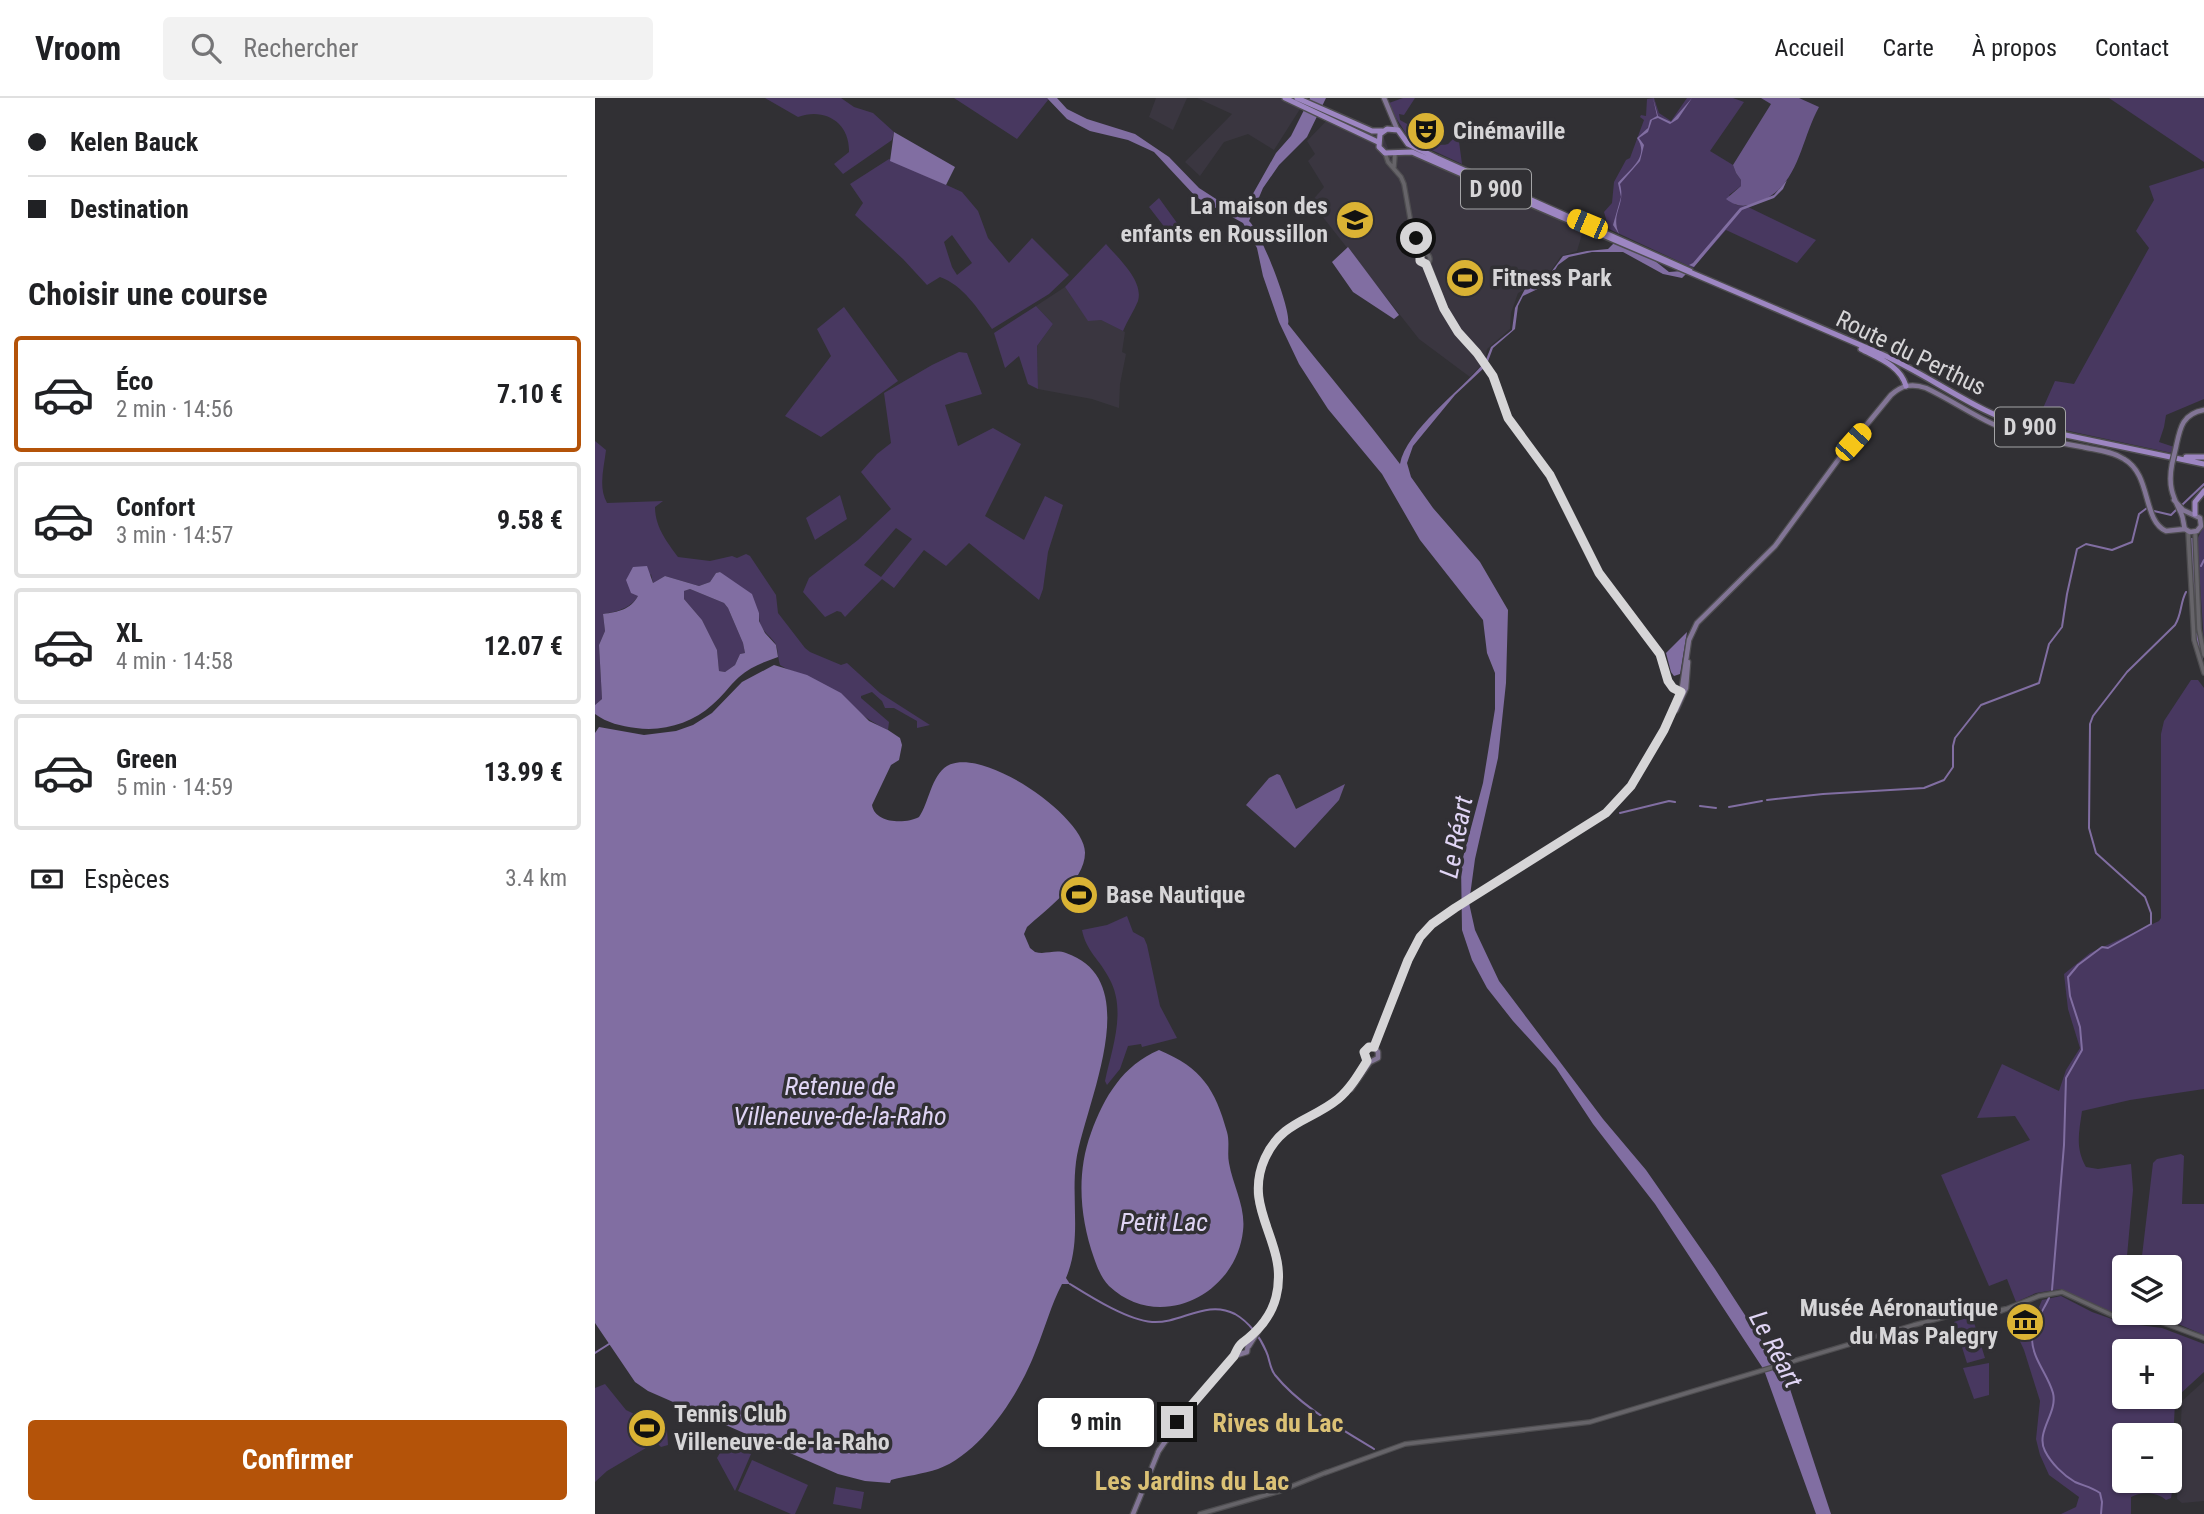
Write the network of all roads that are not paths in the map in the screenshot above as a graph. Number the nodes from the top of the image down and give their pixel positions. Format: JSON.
{"nodes":[{"id":1,"x":1285,"y":98,"type":"edge"},
{"id":2,"x":1297,"y":98,"type":"edge"},
{"id":3,"x":1384,"y":98,"type":"edge"},
{"id":4,"x":1303,"y":103,"type":"junction"},
{"id":5,"x":1323,"y":112,"type":"junction"},
{"id":6,"x":1390,"y":113,"type":"junction"},
{"id":7,"x":1385,"y":130,"type":"junction"},
{"id":8,"x":1398,"y":130,"type":"junction"},
{"id":9,"x":1404,"y":139,"type":"junction"},
{"id":10,"x":1378,"y":142,"type":"junction"},
{"id":11,"x":1385,"y":153,"type":"junction"},
{"id":12,"x":1398,"y":153,"type":"junction"},
{"id":13,"x":1395,"y":169,"type":"junction"},
{"id":14,"x":1416,"y":238,"type":"junction"},
{"id":15,"x":1427,"y":254,"type":"junction"},
{"id":16,"x":1421,"y":256,"type":"junction"},
{"id":17,"x":1427,"y":264,"type":"junction"},
{"id":18,"x":1690,"y":271,"type":"junction"},
{"id":19,"x":1853,"y":342,"type":"junction"},
{"id":20,"x":1906,"y":386,"type":"junction"},
{"id":21,"x":2204,"y":412,"type":"edge"},
{"id":22,"x":2166,"y":456,"type":"junction"},
{"id":23,"x":2204,"y":457,"type":"edge"},
{"id":24,"x":2204,"y":464,"type":"edge"},
{"id":25,"x":2204,"y":491,"type":"edge"},
{"id":26,"x":2174,"y":500,"type":"junction"},
{"id":27,"x":2152,"y":514,"type":"junction"},
{"id":28,"x":2193,"y":514,"type":"junction"},
{"id":29,"x":2183,"y":521,"type":"junction"},
{"id":30,"x":2187,"y":530,"type":"junction"},
{"id":31,"x":2195,"y":532,"type":"junction"},
{"id":32,"x":2204,"y":655,"type":"edge"},
{"id":33,"x":2204,"y":673,"type":"edge"},
{"id":34,"x":1683,"y":690,"type":"junction"},
{"id":35,"x":1664,"y":730,"type":"junction"},
{"id":36,"x":1375,"y":1048,"type":"junction"},
{"id":37,"x":1368,"y":1061,"type":"junction"},
{"id":38,"x":1260,"y":1200,"type":"junction"},
{"id":39,"x":1277,"y":1247,"type":"junction"},
{"id":40,"x":2204,"y":1338,"type":"edge"},
{"id":41,"x":1247,"y":1344,"type":"junction"},
{"id":42,"x":1240,"y":1350,"type":"junction"},
{"id":43,"x":1179,"y":1421,"type":"junction"},
{"id":44,"x":1158,"y":1452,"type":"junction"},
{"id":45,"x":1133,"y":1514,"type":"edge"},
{"id":46,"x":1200,"y":1514,"type":"edge"}],
"edges":[{"from":1,"to":4,"type":"main road"},
{"from":2,"to":4,"type":"main road"},
{"from":3,"to":6,"type":"main road"},
{"from":4,"to":5,"type":"main road"},
{"from":5,"to":7,"type":"main road"},
{"from":5,"to":10,"type":"main road"},
{"from":6,"to":7,"type":"main road"},
{"from":6,"to":8,"type":"main road"},
{"from":7,"to":8,"type":"main road"},
{"from":7,"to":10,"type":"main road"},
{"from":8,"to":9,"type":"main road"},
{"from":9,"to":12,"type":"main road"},
{"from":9,"to":18,"type":"main road","name":"Route du Perthus","number":"D 900"},
{"from":10,"to":11,"type":"main road"},
{"from":11,"to":12,"type":"main road"},
{"from":11,"to":13,"type":"street"},
{"from":12,"to":13,"type":"street"},
{"from":12,"to":18,"type":"main road","name":"Route du Perthus","number":"D 900"},
{"from":13,"to":14,"type":"street"},
{"from":14,"to":15,"type":"street"},
{"from":14,"to":16,"type":"street"},
{"from":15,"to":16,"type":"street"},
{"from":15,"to":17,"type":"street"},
{"from":16,"to":17,"type":"street"},
{"from":17,"to":34,"type":"street"},
{"from":18,"to":19,"type":"main road","name":"Route du Perthus","number":"D 900"},
{"from":19,"to":20,"type":"main road"},
{"from":19,"to":22,"type":"main road","name":"Route du Perthus","number":"D 900"},
{"from":20,"to":27,"type":"main road"},
{"from":20,"to":34,"type":"main road"},
{"from":21,"to":26,"type":"main road","bridge":true},
{"from":22,"to":23,"type":"main road"},
{"from":22,"to":24,"type":"main road","name":"Route du Perthus","number":"D 900"},
{"from":25,"to":28,"type":"main road"},
{"from":26,"to":28,"type":"main road"},
{"from":26,"to":29,"type":"main road"},
{"from":27,"to":29,"type":"main road"},
{"from":27,"to":30,"type":"main road"},
{"from":28,"to":29,"type":"main road"},
{"from":28,"to":31,"type":"main road"},
{"from":29,"to":30,"type":"main road"},
{"from":30,"to":31,"type":"main road"},
{"from":30,"to":33,"type":"street"},
{"from":31,"to":32,"type":"street"},
{"from":34,"to":35,"type":"main road"},
{"from":34,"to":35,"type":"main road"},
{"from":35,"to":36,"type":"main road"},
{"from":36,"to":37,"type":"main road"},
{"from":36,"to":37,"type":"main road"},
{"from":37,"to":38,"type":"main road"},
{"from":38,"to":39,"type":"main road"},
{"from":38,"to":39,"type":"main road"},
{"from":39,"to":41,"type":"main road"},
{"from":40,"to":46,"type":"street"},
{"from":41,"to":42,"type":"main road"},
{"from":41,"to":42,"type":"main road"},
{"from":42,"to":43,"type":"main road"},
{"from":43,"to":44,"type":"main road"},
{"from":43,"to":44,"type":"main road"},
{"from":44,"to":45,"type":"main road"}]}
